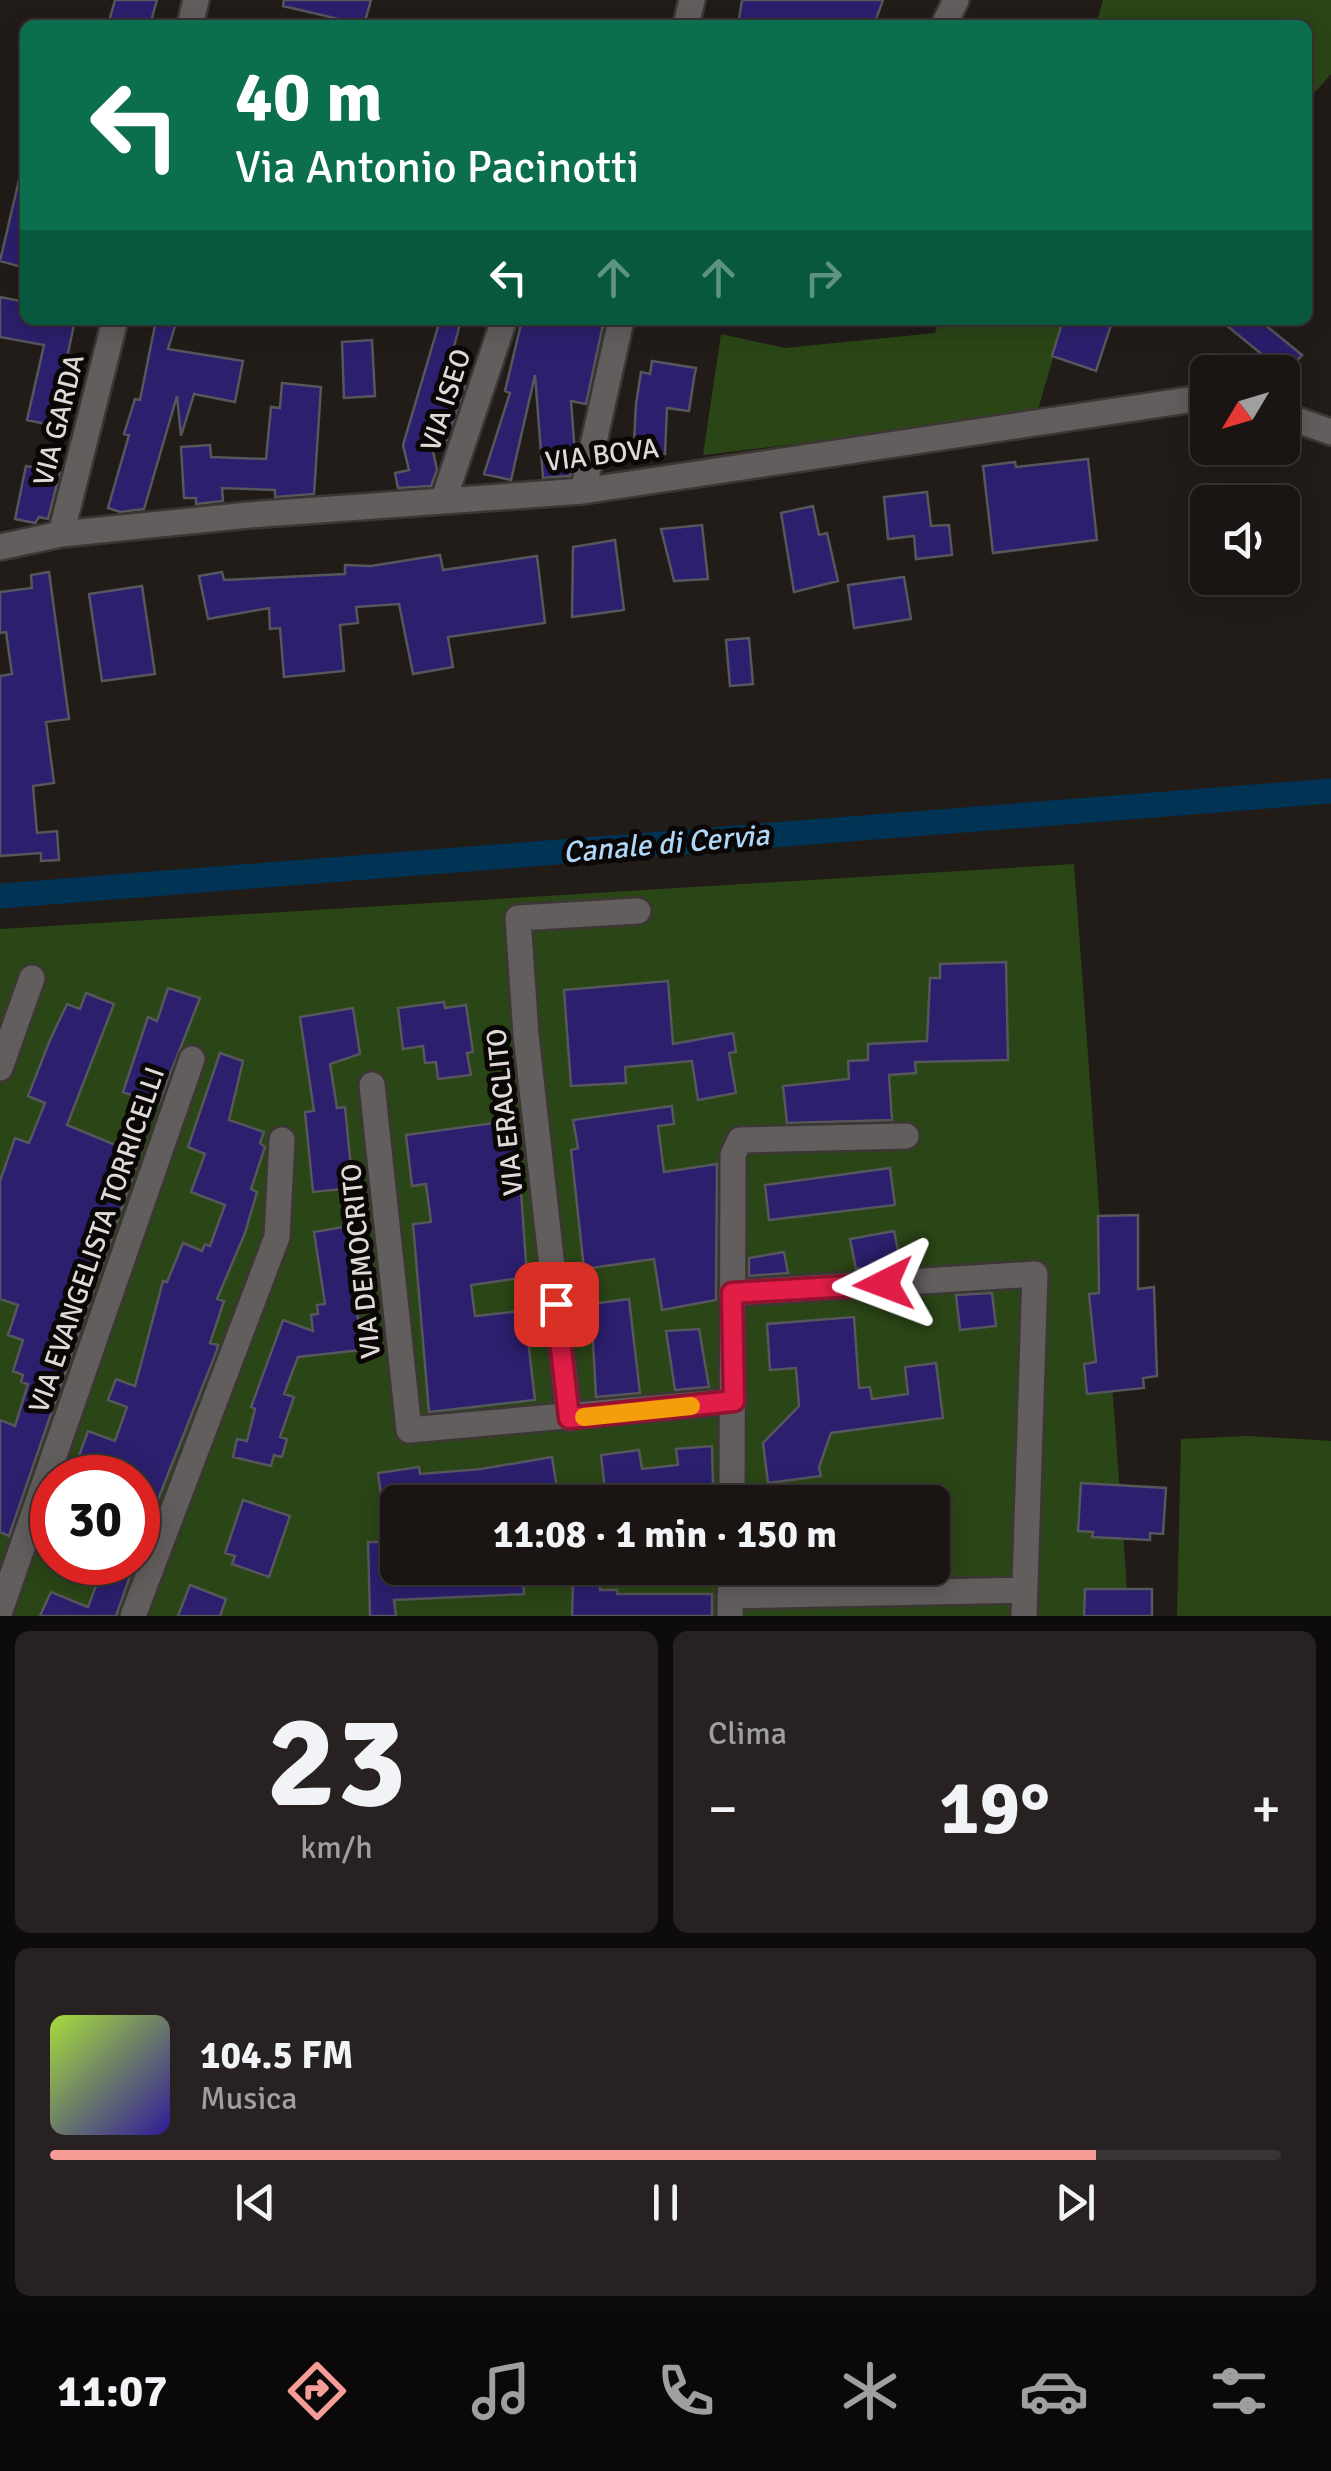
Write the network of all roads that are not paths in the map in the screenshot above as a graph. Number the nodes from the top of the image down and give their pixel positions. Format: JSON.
{"nodes":[{"id":1,"x":114,"y":325,"type":"edge"},
{"id":2,"x":502,"y":325,"type":"edge"},
{"id":3,"x":620,"y":325,"type":"edge"},
{"id":4,"x":1190,"y":399,"type":"edge"},
{"id":5,"x":1300,"y":421,"type":"edge"},
{"id":6,"x":1331,"y":432,"type":"edge"},
{"id":7,"x":584,"y":491,"type":"junction"},
{"id":8,"x":444,"y":499,"type":"junction"},
{"id":9,"x":61,"y":534,"type":"junction"},
{"id":10,"x":0,"y":547,"type":"edge"},
{"id":11,"x":638,"y":911,"type":"dead end"},
{"id":12,"x":32,"y":978,"type":"dead end"},
{"id":13,"x":192,"y":1059,"type":"dead end"},
{"id":14,"x":0,"y":1068,"type":"edge"},
{"id":15,"x":372,"y":1085,"type":"dead end"},
{"id":16,"x":906,"y":1136,"type":"dead end"},
{"id":17,"x":282,"y":1140,"type":"dead end"},
{"id":18,"x":732,"y":1293,"type":"junction"},
{"id":19,"x":734,"y":1401,"type":"junction"},
{"id":20,"x":569,"y":1418,"type":"junction"},
{"id":21,"x":732,"y":1485,"type":"edge"},
{"id":22,"x":1025,"y":1603,"type":"edge"},
{"id":23,"x":730,"y":1606,"type":"edge"},
{"id":24,"x":0,"y":1612,"type":"edge"},
{"id":25,"x":133,"y":1616,"type":"edge"}],
"edges":[{"from":1,"to":9,"type":"street","name":"VIA GARDA"},
{"from":2,"to":8,"type":"street","name":"VIA ISEO"},
{"from":3,"to":7,"type":"street"},
{"from":4,"to":7,"type":"street","name":"VIA BOVA"},
{"from":5,"to":6,"type":"street"},
{"from":7,"to":8,"type":"street","name":"VIA BOVA"},
{"from":8,"to":9,"type":"street","name":"VIA BOVA"},
{"from":9,"to":10,"type":"street","name":"VIA BOVA"},
{"from":11,"to":20,"type":"street","name":"VIA ERACLITO"},
{"from":12,"to":14,"type":"street"},
{"from":13,"to":24,"type":"street","name":"VIA EVANGELISTA TORRICELLI"},
{"from":15,"to":20,"type":"street","name":"VIA DEMOCRITO"},
{"from":16,"to":18,"type":"street"},
{"from":17,"to":25,"type":"street"},
{"from":18,"to":19,"type":"street"},
{"from":18,"to":22,"type":"street"},
{"from":19,"to":20,"type":"street"},
{"from":19,"to":21,"type":"street"},
{"from":22,"to":23,"type":"street"}]}
